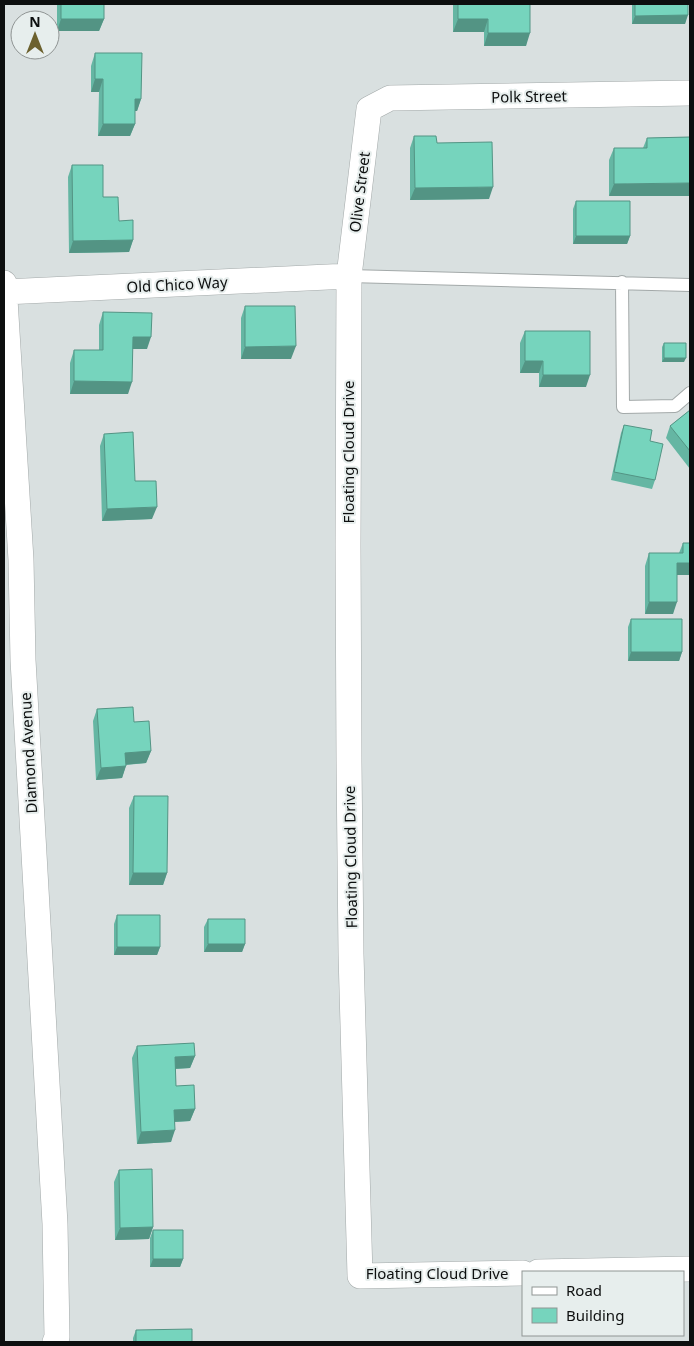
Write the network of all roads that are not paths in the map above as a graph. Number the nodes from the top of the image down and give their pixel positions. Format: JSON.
{"nodes":[{"id":1,"x":690,"y":93,"type":"edge"},
{"id":2,"x":369,"y":109,"type":"joint"},
{"id":3,"x":349,"y":276,"type":"junction"},
{"id":4,"x":622,"y":282,"type":"junction"},
{"id":5,"x":4,"y":283,"type":"edge"},
{"id":6,"x":690,"y":285,"type":"edge"},
{"id":7,"x":4,"y":292,"type":"edge"},
{"id":8,"x":690,"y":393,"type":"edge"},
{"id":9,"x":12,"y":561,"type":"edge"},
{"id":10,"x":690,"y":1269,"type":"edge"},
{"id":11,"x":589,"y":1271,"type":"edge"},
{"id":12,"x":522,"y":1273,"type":"edge"},
{"id":13,"x":55,"y":1342,"type":"edge"}],
"edges":[{"from":1,"to":2,"type":"street","name":"Polk Street"},
{"from":2,"to":3,"type":"street","name":"Olive Street"},
{"from":3,"to":4,"type":"lane"},
{"from":3,"to":7,"type":"street","name":"Old Chico Way"},
{"from":3,"to":12,"type":"street","name":"Floating Cloud Drive"},
{"from":4,"to":6,"type":"lane"},
{"from":4,"to":8,"type":"lane"},
{"from":5,"to":7,"type":"street","name":"Diamond Avenue"},
{"from":7,"to":9,"type":"street","name":"Diamond Avenue"},
{"from":9,"to":13,"type":"street","name":"Diamond Avenue"},
{"from":10,"to":11,"type":"street"}]}
